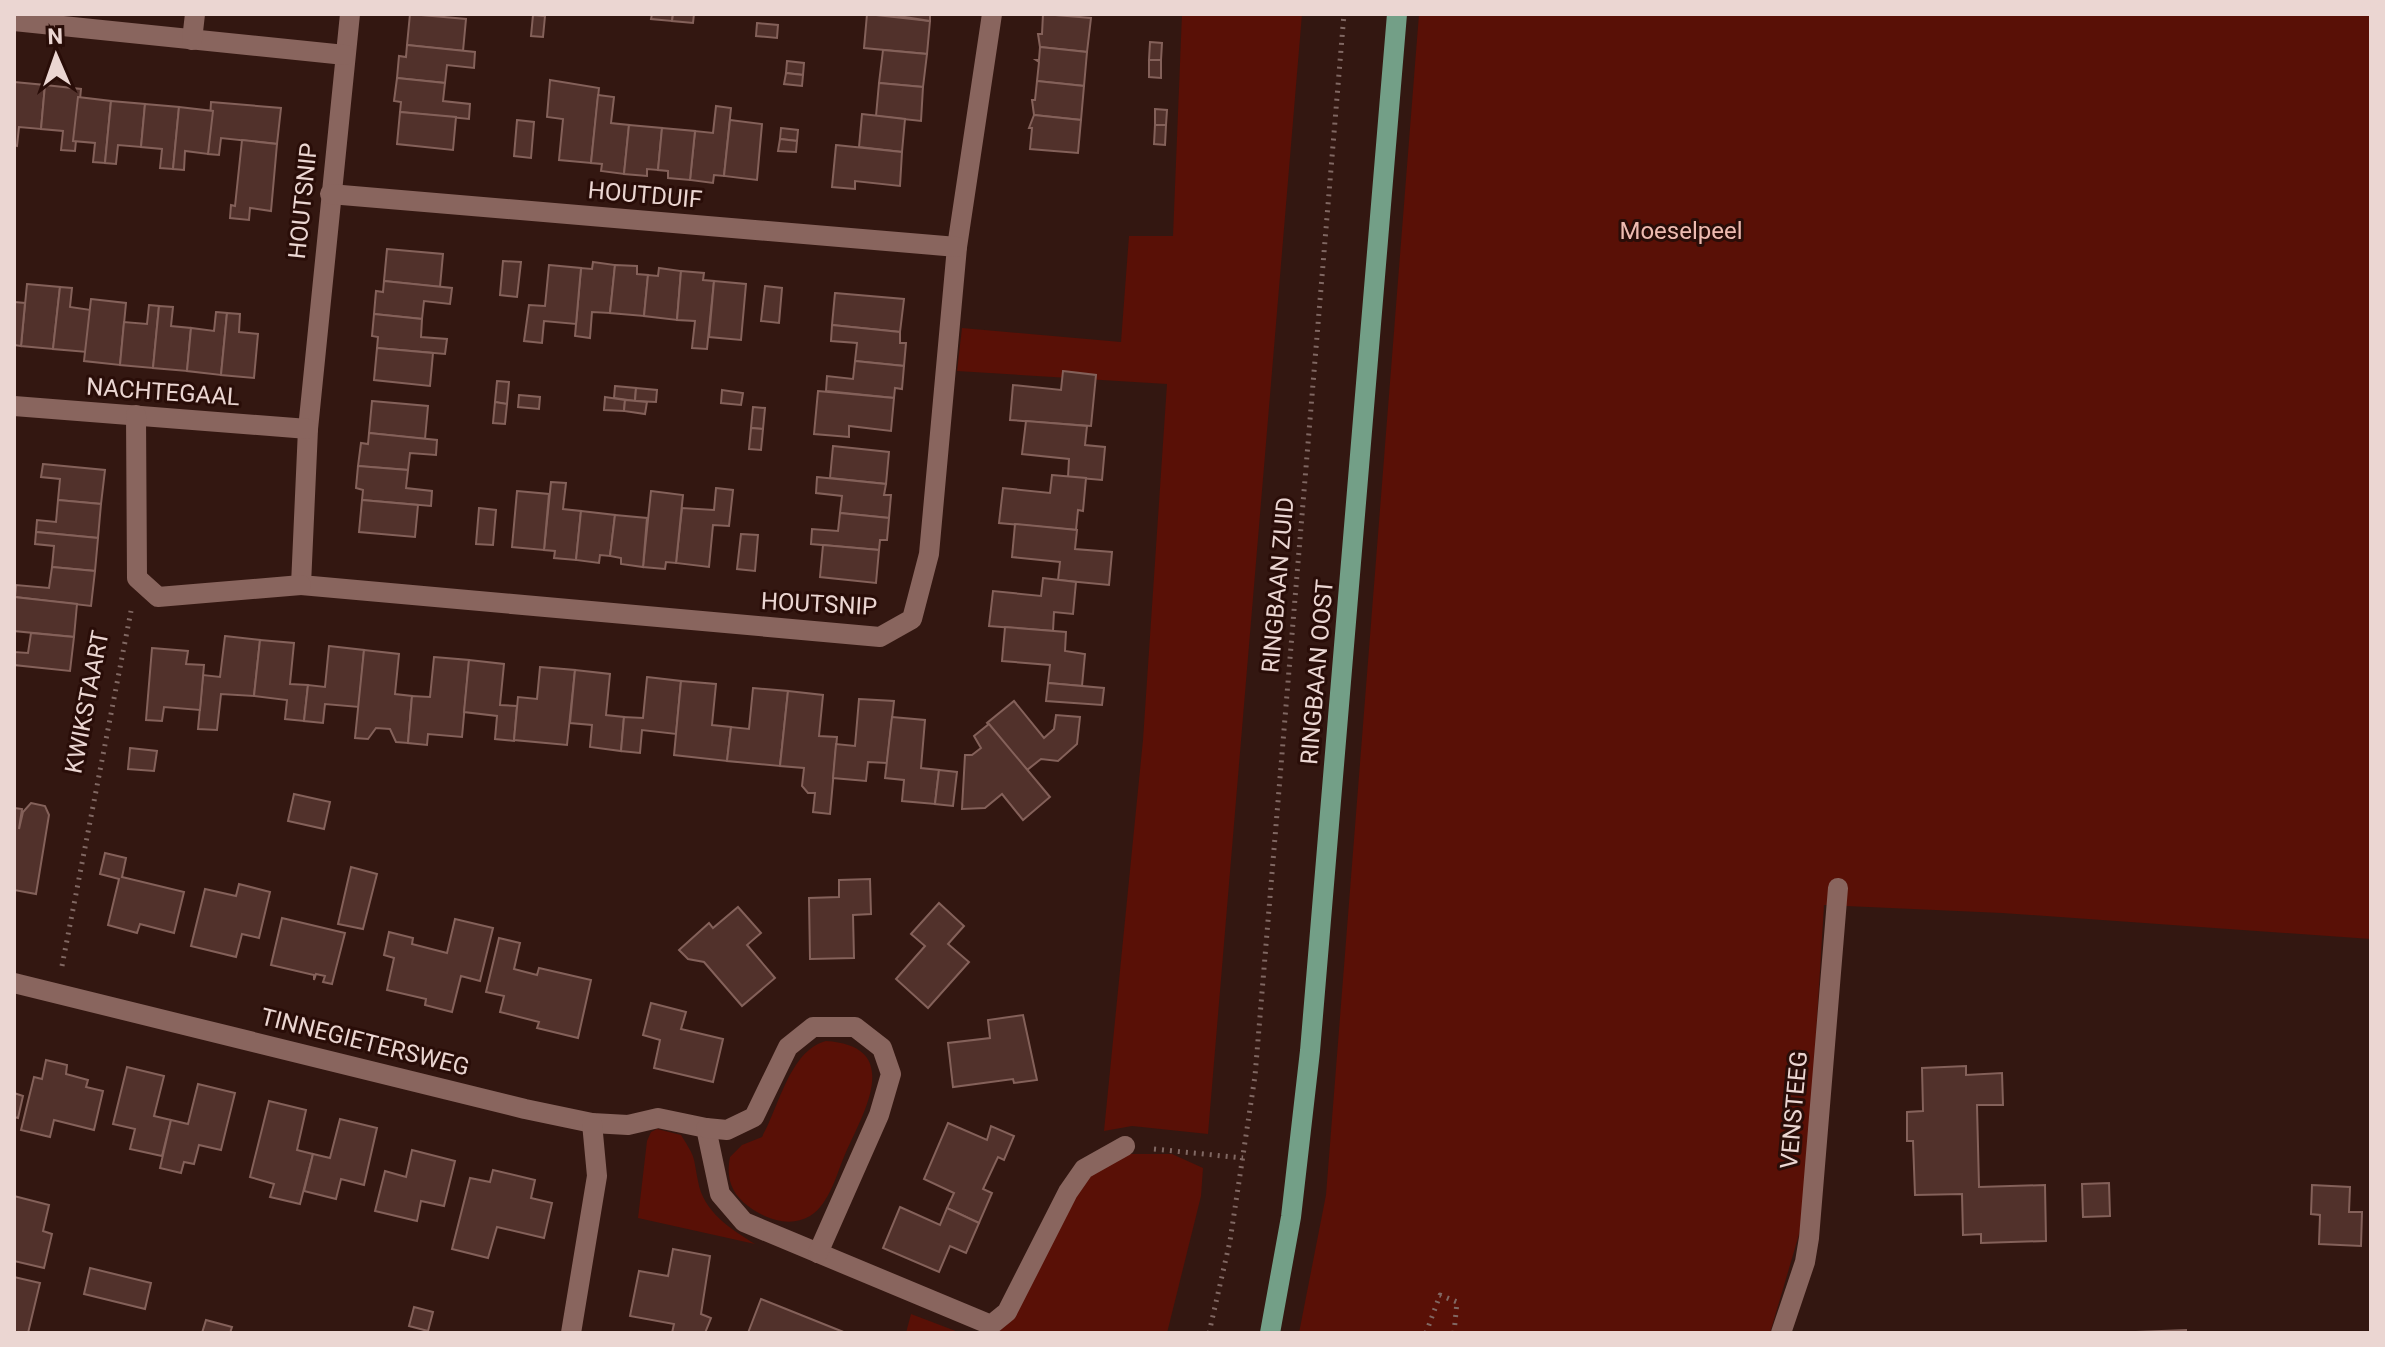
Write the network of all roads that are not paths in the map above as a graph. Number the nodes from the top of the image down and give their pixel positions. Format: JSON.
{"nodes":[{"id":1,"x":195,"y":14,"type":"edge"},
{"id":2,"x":350,"y":14,"type":"edge"},
{"id":3,"x":992,"y":14,"type":"edge"},
{"id":4,"x":1397,"y":14,"type":"edge"},
{"id":5,"x":14,"y":21,"type":"edge"},
{"id":6,"x":192,"y":40,"type":"junction"},
{"id":7,"x":345,"y":55,"type":"junction"},
{"id":8,"x":330,"y":194,"type":"junction"},
{"id":9,"x":957,"y":247,"type":"junction"},
{"id":10,"x":14,"y":406,"type":"edge"},
{"id":11,"x":136,"y":415,"type":"junction"},
{"id":12,"x":308,"y":429,"type":"junction"},
{"id":13,"x":301,"y":585,"type":"junction"},
{"id":14,"x":1838,"y":888,"type":"dead end"},
{"id":15,"x":14,"y":983,"type":"edge"},
{"id":16,"x":592,"y":1123,"type":"junction"},
{"id":17,"x":706,"y":1128,"type":"junction"},
{"id":18,"x":1125,"y":1146,"type":"road end"},
{"id":19,"x":818,"y":1253,"type":"junction"},
{"id":20,"x":571,"y":1333,"type":"edge"},
{"id":21,"x":1270,"y":1333,"type":"edge"},
{"id":22,"x":1781,"y":1333,"type":"edge"}],
"edges":[{"from":1,"to":6,"type":"street"},
{"from":2,"to":7,"type":"street","name":"HOUTSNIP"},
{"from":3,"to":9,"type":"street","name":"HOUTSNIP"},
{"from":4,"to":21,"type":"main road","name":"RINGBAAN OOST"},
{"from":5,"to":6,"type":"street"},
{"from":6,"to":7,"type":"street"},
{"from":7,"to":8,"type":"street","name":"HOUTSNIP"},
{"from":8,"to":9,"type":"street","name":"HOUTDUIF"},
{"from":8,"to":12,"type":"street","name":"HOUTSNIP"},
{"from":9,"to":13,"type":"street","name":"HOUTSNIP"},
{"from":10,"to":11,"type":"street","name":"NACHTEGAAL"},
{"from":11,"to":12,"type":"street","name":"NACHTEGAAL"},
{"from":11,"to":13,"type":"street","name":"HOUTSNIP"},
{"from":12,"to":13,"type":"street","name":"HOUTSNIP"},
{"from":14,"to":22,"type":"street","name":"VENSTEEG"},
{"from":15,"to":16,"type":"street","name":"TINNEGIETERSWEG"},
{"from":16,"to":17,"type":"street","name":"TINNEGIETERSWEG"},
{"from":16,"to":20,"type":"street"},
{"from":17,"to":19,"type":"street"},
{"from":17,"to":19,"type":"street","name":"TINNEGIETERSWEG"},
{"from":18,"to":19,"type":"street"}]}
